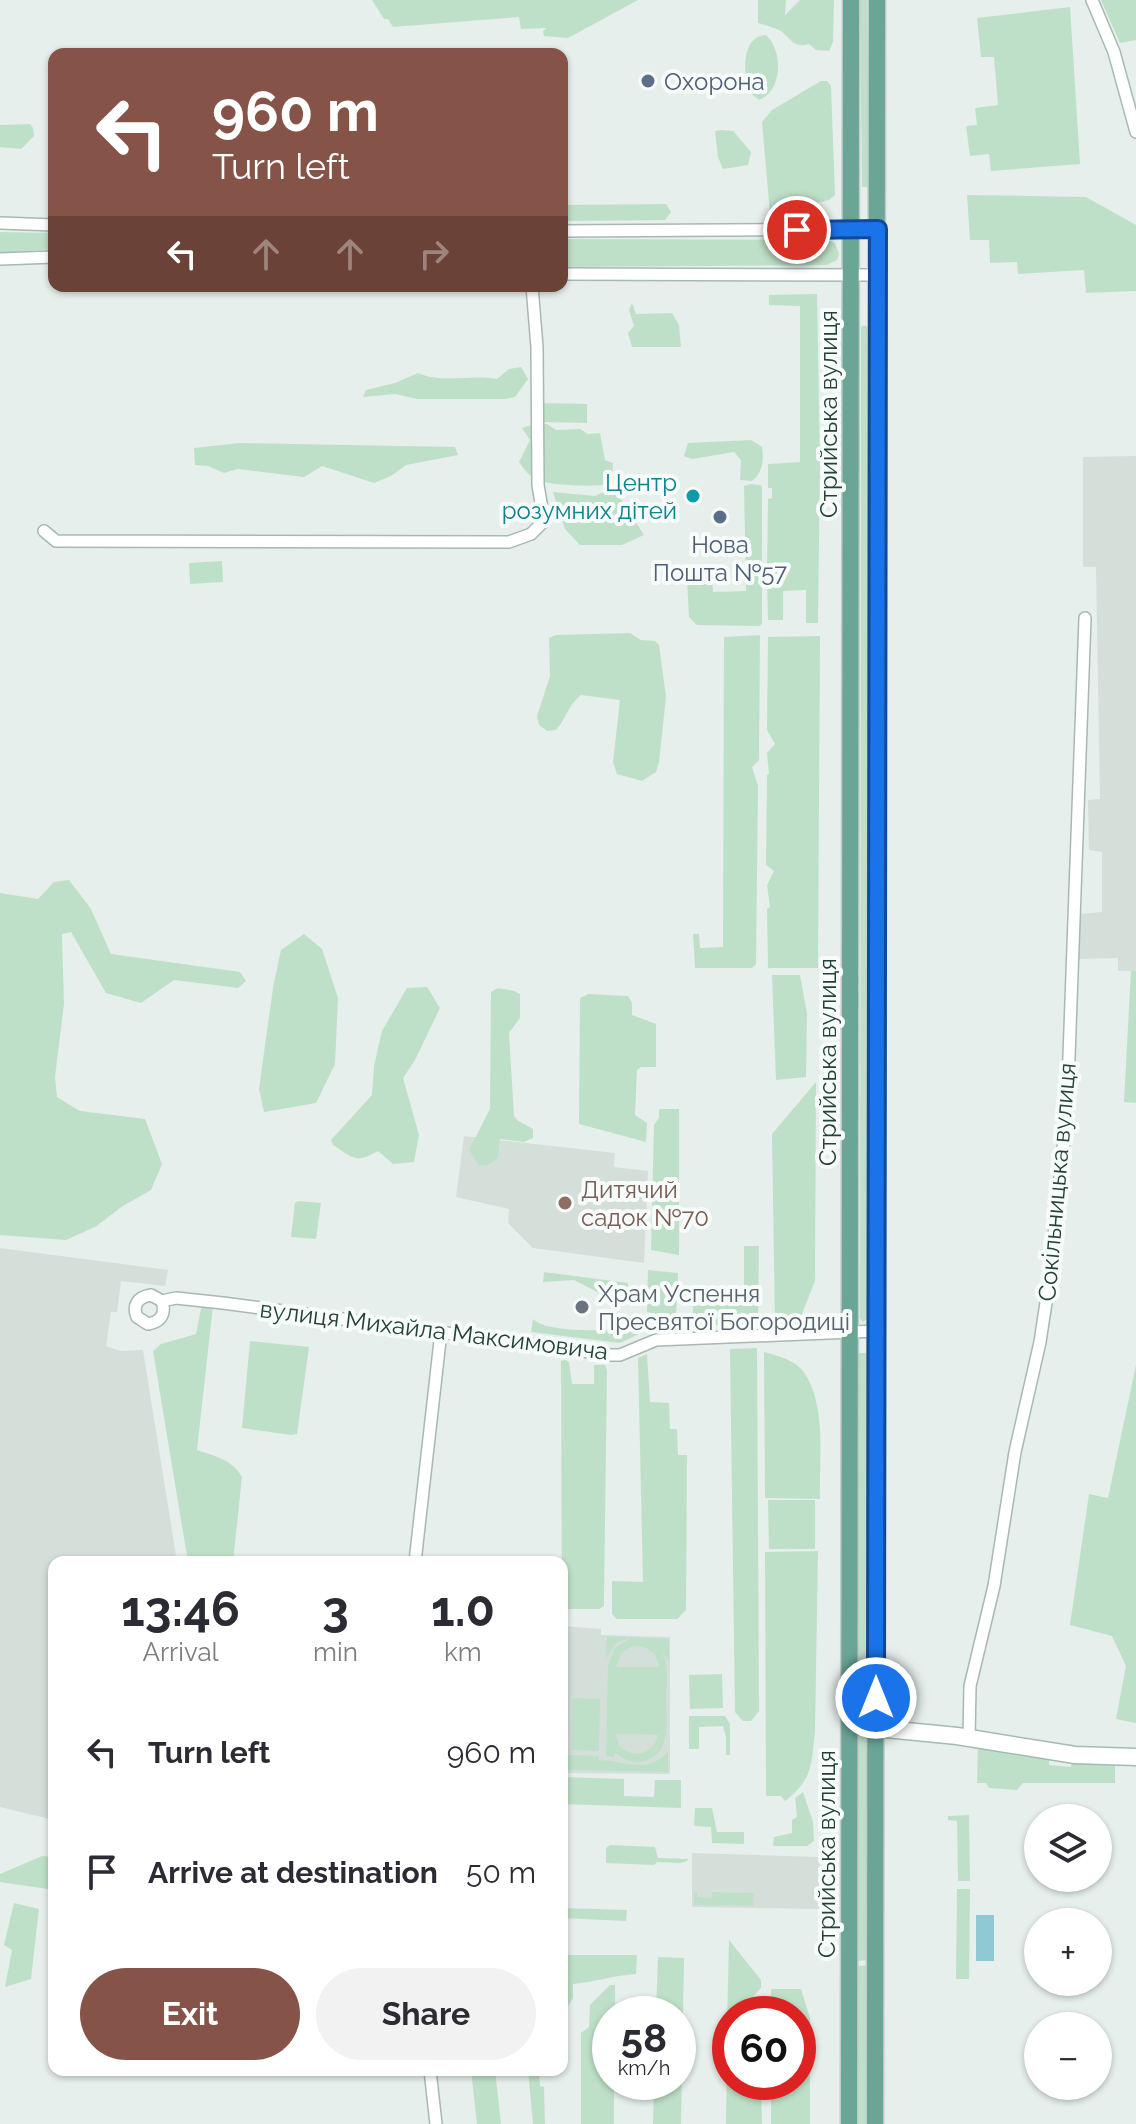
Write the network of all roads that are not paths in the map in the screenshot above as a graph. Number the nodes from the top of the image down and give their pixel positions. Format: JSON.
{"nodes":[{"id":1,"x":851,"y":0,"type":"edge"},
{"id":2,"x":877,"y":0,"type":"edge"},
{"id":3,"x":1092,"y":0,"type":"edge"},
{"id":4,"x":1136,"y":132,"type":"edge"},
{"id":5,"x":878,"y":200,"type":"junction"},
{"id":6,"x":852,"y":201,"type":"junction"},
{"id":7,"x":0,"y":223,"type":"edge"},
{"id":8,"x":48,"y":225,"type":"edge"},
{"id":9,"x":878,"y":229,"type":"junction"},
{"id":10,"x":852,"y":230,"type":"junction"},
{"id":11,"x":568,"y":231,"type":"edge"},
{"id":12,"x":48,"y":257,"type":"edge"},
{"id":13,"x":0,"y":259,"type":"edge"},
{"id":14,"x":568,"y":274,"type":"edge"},
{"id":15,"x":878,"y":275,"type":"junction"},
{"id":16,"x":853,"y":276,"type":"junction"},
{"id":17,"x":532,"y":292,"type":"edge"},
{"id":18,"x":852,"y":324,"type":"junction"},
{"id":19,"x":878,"y":325,"type":"junction"},
{"id":20,"x":44,"y":531,"type":"dead end"},
{"id":21,"x":1085,"y":618,"type":"dead end"},
{"id":22,"x":162,"y":1301,"type":"dead end"},
{"id":23,"x":877,"y":1331,"type":"junction"},
{"id":24,"x":441,"y":1332,"type":"junction"},
{"id":25,"x":849,"y":1333,"type":"junction"},
{"id":26,"x":416,"y":1556,"type":"edge"},
{"id":27,"x":876,"y":1728,"type":"junction"},
{"id":28,"x":969,"y":1738,"type":"junction"},
{"id":29,"x":1136,"y":1757,"type":"edge"},
{"id":30,"x":431,"y":2076,"type":"edge"},
{"id":31,"x":436,"y":2124,"type":"edge"},
{"id":32,"x":849,"y":2124,"type":"edge"},
{"id":33,"x":875,"y":2124,"type":"edge"}],
"edges":[{"from":1,"to":6,"type":"main road","name":"Стрийська вулиця"},
{"from":2,"to":5,"type":"main road","name":"Стрийська вулиця"},
{"from":3,"to":4,"type":"street"},
{"from":5,"to":6,"type":"main road"},
{"from":5,"to":9,"type":"main road","name":"Стрийська вулиця"},
{"from":6,"to":10,"type":"main road","name":"Стрийська вулиця"},
{"from":7,"to":8,"type":"street"},
{"from":9,"to":10,"type":"street"},
{"from":9,"to":15,"type":"main road","name":"Стрийська вулиця"},
{"from":10,"to":11,"type":"street"},
{"from":10,"to":16,"type":"main road","name":"Стрийська вулиця"},
{"from":12,"to":13,"type":"street"},
{"from":14,"to":16,"type":"street"},
{"from":15,"to":16,"type":"street"},
{"from":15,"to":19,"type":"main road","name":"Стрийська вулиця"},
{"from":16,"to":18,"type":"main road","name":"Стрийська вулиця"},
{"from":17,"to":20,"type":"street"},
{"from":18,"to":19,"type":"main road"},
{"from":18,"to":25,"type":"main road","name":"Стрийська вулиця"},
{"from":19,"to":23,"type":"main road","name":"Стрийська вулиця"},
{"from":21,"to":28,"type":"street","name":"Сокільницька вулиця"},
{"from":22,"to":24,"type":"street","name":"вулиця Михайла Максимовича"},
{"from":23,"to":25,"type":"street","name":"вулиця Михайла Максимовича"},
{"from":23,"to":27,"type":"main road","name":"Стрийська вулиця"},
{"from":24,"to":25,"type":"street","name":"вулиця Михайла Максимовича"},
{"from":24,"to":26,"type":"street"},
{"from":25,"to":32,"type":"main road","name":"Стрийська вулиця"},
{"from":27,"to":28,"type":"street"},
{"from":27,"to":33,"type":"main road","name":"Стрийська вулиця"},
{"from":28,"to":29,"type":"street"},
{"from":30,"to":31,"type":"street"}]}
